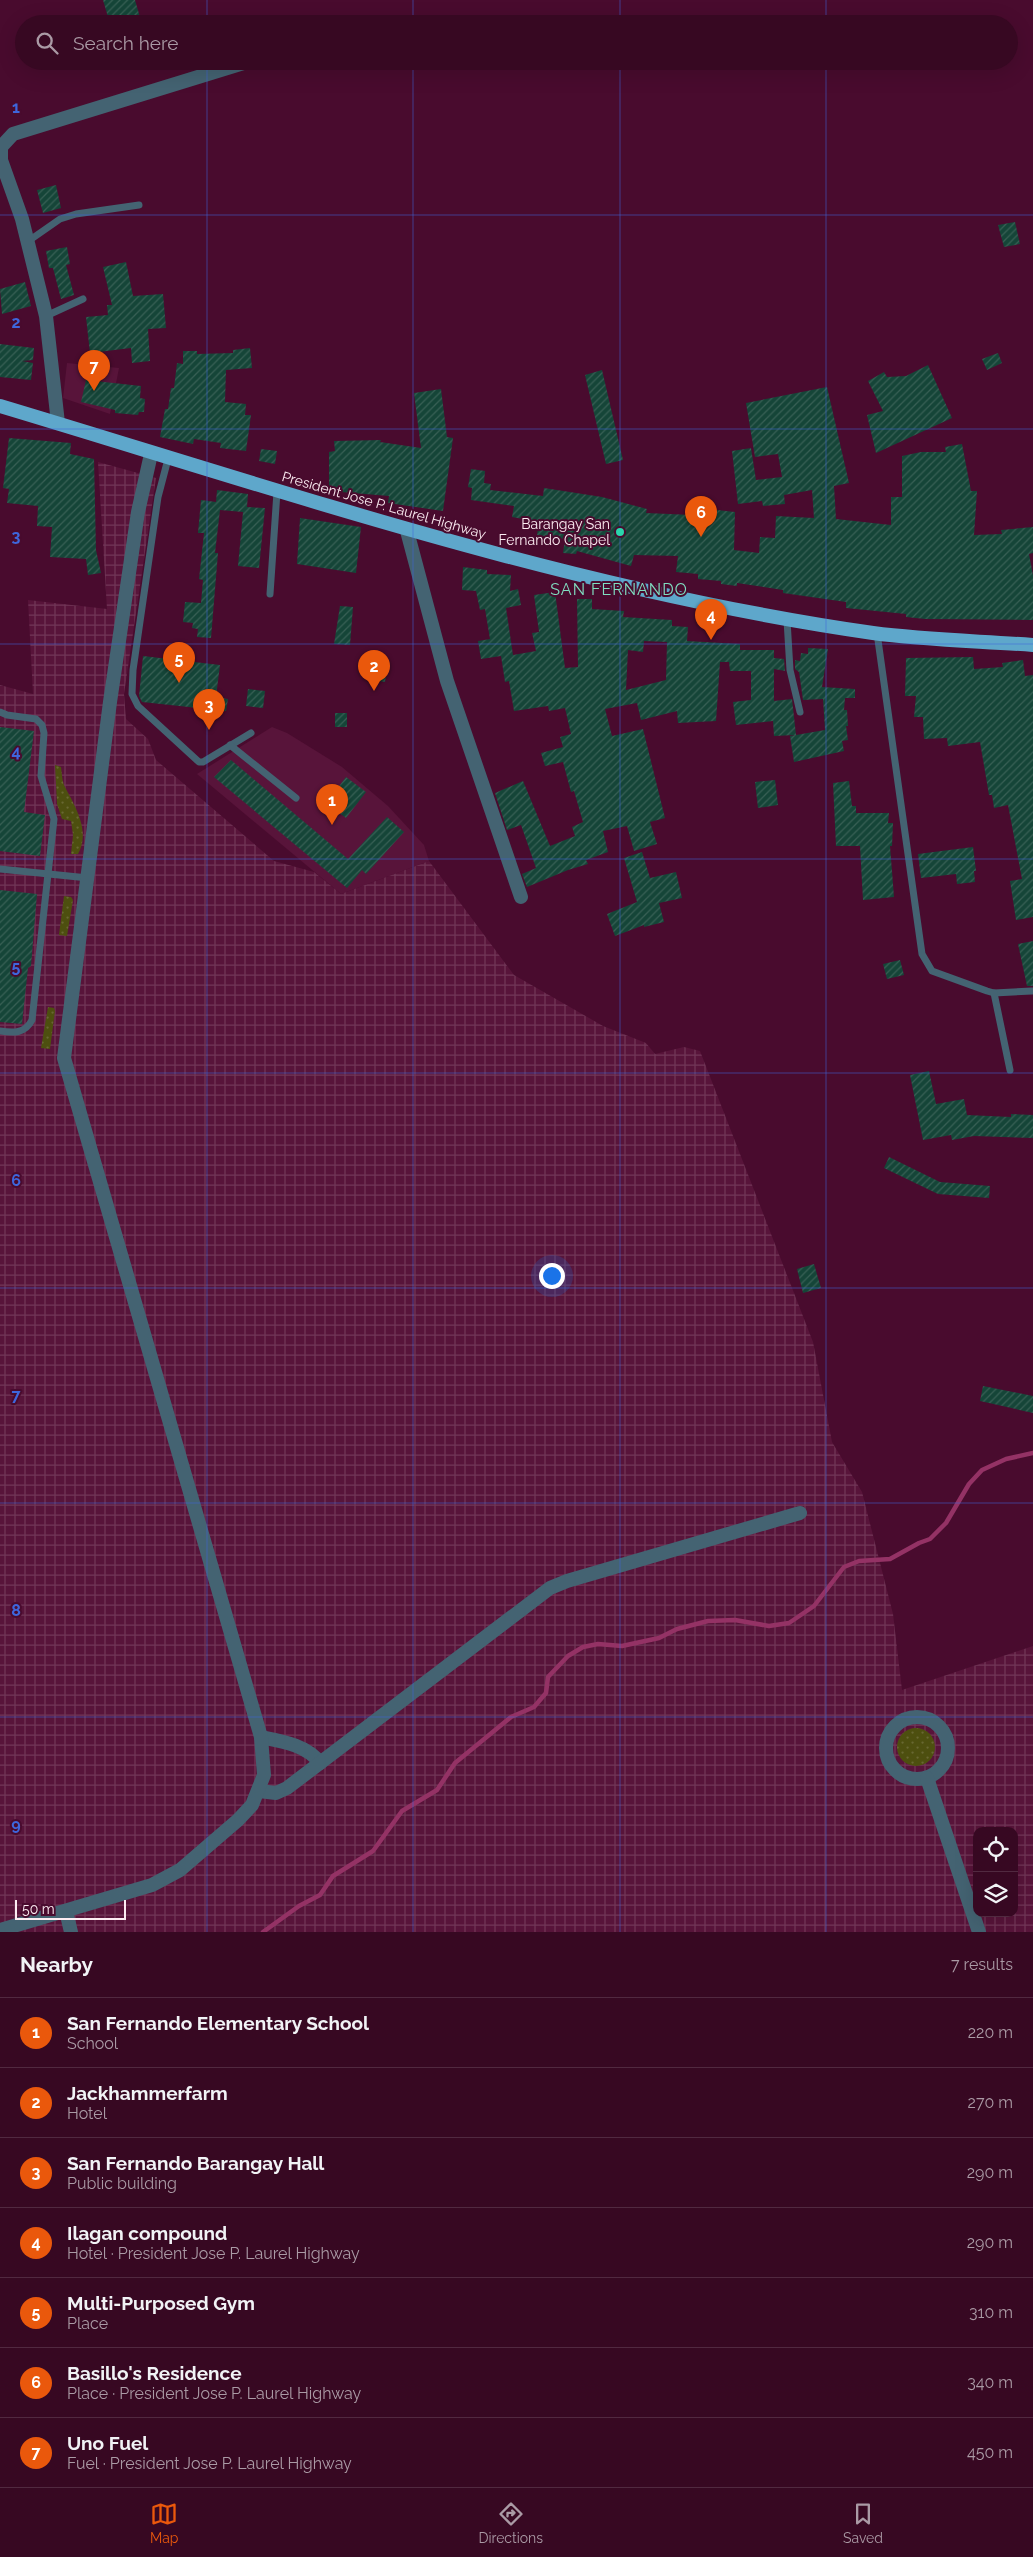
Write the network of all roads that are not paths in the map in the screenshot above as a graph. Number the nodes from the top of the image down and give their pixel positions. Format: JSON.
{"nodes":[{"id":1,"x":221,"y":70,"type":"edge"},
{"id":2,"x":139,"y":205,"type":"dead end"},
{"id":3,"x":27,"y":242,"type":"junction"},
{"id":4,"x":82,"y":299,"type":"dead end"},
{"id":5,"x":46,"y":316,"type":"junction"},
{"id":6,"x":0,"y":406,"type":"edge"},
{"id":7,"x":58,"y":423,"type":"junction"},
{"id":8,"x":151,"y":454,"type":"junction"},
{"id":9,"x":168,"y":459,"type":"junction"},
{"id":10,"x":277,"y":492,"type":"junction"},
{"id":11,"x":407,"y":531,"type":"junction"},
{"id":12,"x":270,"y":594,"type":"dead end"},
{"id":13,"x":787,"y":620,"type":"junction"},
{"id":14,"x":877,"y":634,"type":"junction"},
{"id":15,"x":1033,"y":645,"type":"edge"},
{"id":16,"x":0,"y":712,"type":"edge"},
{"id":17,"x":800,"y":712,"type":"dead end"},
{"id":18,"x":250,"y":732,"type":"dead end"},
{"id":19,"x":230,"y":745,"type":"junction"},
{"id":20,"x":296,"y":798,"type":"dead end"},
{"id":21,"x":0,"y":869,"type":"edge"},
{"id":22,"x":49,"y":874,"type":"junction"},
{"id":23,"x":88,"y":878,"type":"junction"},
{"id":24,"x":521,"y":897,"type":"dead end"},
{"id":25,"x":1032,"y":991,"type":"edge"},
{"id":26,"x":994,"y":993,"type":"junction"},
{"id":27,"x":0,"y":1031,"type":"edge"},
{"id":28,"x":1010,"y":1070,"type":"dead end"},
{"id":29,"x":800,"y":1513,"type":"dead end"},
{"id":30,"x":261,"y":1737,"type":"junction"},
{"id":31,"x":320,"y":1763,"type":"junction"},
{"id":32,"x":927,"y":1778,"type":"junction"},
{"id":33,"x":259,"y":1791,"type":"junction"},
{"id":34,"x":66,"y":1911,"type":"junction"},
{"id":35,"x":0,"y":1930,"type":"edge"},
{"id":36,"x":71,"y":1932,"type":"edge"},
{"id":37,"x":979,"y":1932,"type":"edge"}],
"edges":[{"from":1,"to":3,"type":"street"},
{"from":2,"to":3,"type":"lane"},
{"from":3,"to":5,"type":"street"},
{"from":4,"to":5,"type":"lane"},
{"from":5,"to":7,"type":"street"},
{"from":6,"to":7,"type":"highway","name":"President Jose P. Laurel Highway"},
{"from":7,"to":8,"type":"highway","name":"President Jose P. Laurel Highway"},
{"from":8,"to":9,"type":"highway","name":"President Jose P. Laurel Highway"},
{"from":8,"to":23,"type":"street"},
{"from":9,"to":10,"type":"highway","name":"President Jose P. Laurel Highway"},
{"from":9,"to":19,"type":"lane"},
{"from":10,"to":11,"type":"highway","name":"President Jose P. Laurel Highway"},
{"from":10,"to":12,"type":"lane"},
{"from":11,"to":13,"type":"highway","name":"President Jose P. Laurel Highway"},
{"from":11,"to":24,"type":"street"},
{"from":13,"to":14,"type":"highway","name":"President Jose P. Laurel Highway"},
{"from":13,"to":17,"type":"lane"},
{"from":14,"to":15,"type":"highway","name":"President Jose P. Laurel Highway"},
{"from":14,"to":26,"type":"lane"},
{"from":16,"to":22,"type":"lane"},
{"from":18,"to":19,"type":"lane"},
{"from":19,"to":20,"type":"lane"},
{"from":21,"to":22,"type":"lane"},
{"from":22,"to":23,"type":"lane"},
{"from":22,"to":27,"type":"lane"},
{"from":23,"to":30,"type":"street"},
{"from":25,"to":26,"type":"lane"},
{"from":26,"to":28,"type":"lane"},
{"from":29,"to":31,"type":"street"},
{"from":30,"to":31,"type":"street"},
{"from":30,"to":33,"type":"street"},
{"from":31,"to":33,"type":"street"},
{"from":32,"to":32,"type":"street"},
{"from":32,"to":37,"type":"street"},
{"from":33,"to":34,"type":"street"},
{"from":34,"to":35,"type":"street"},
{"from":34,"to":36,"type":"street"}]}
